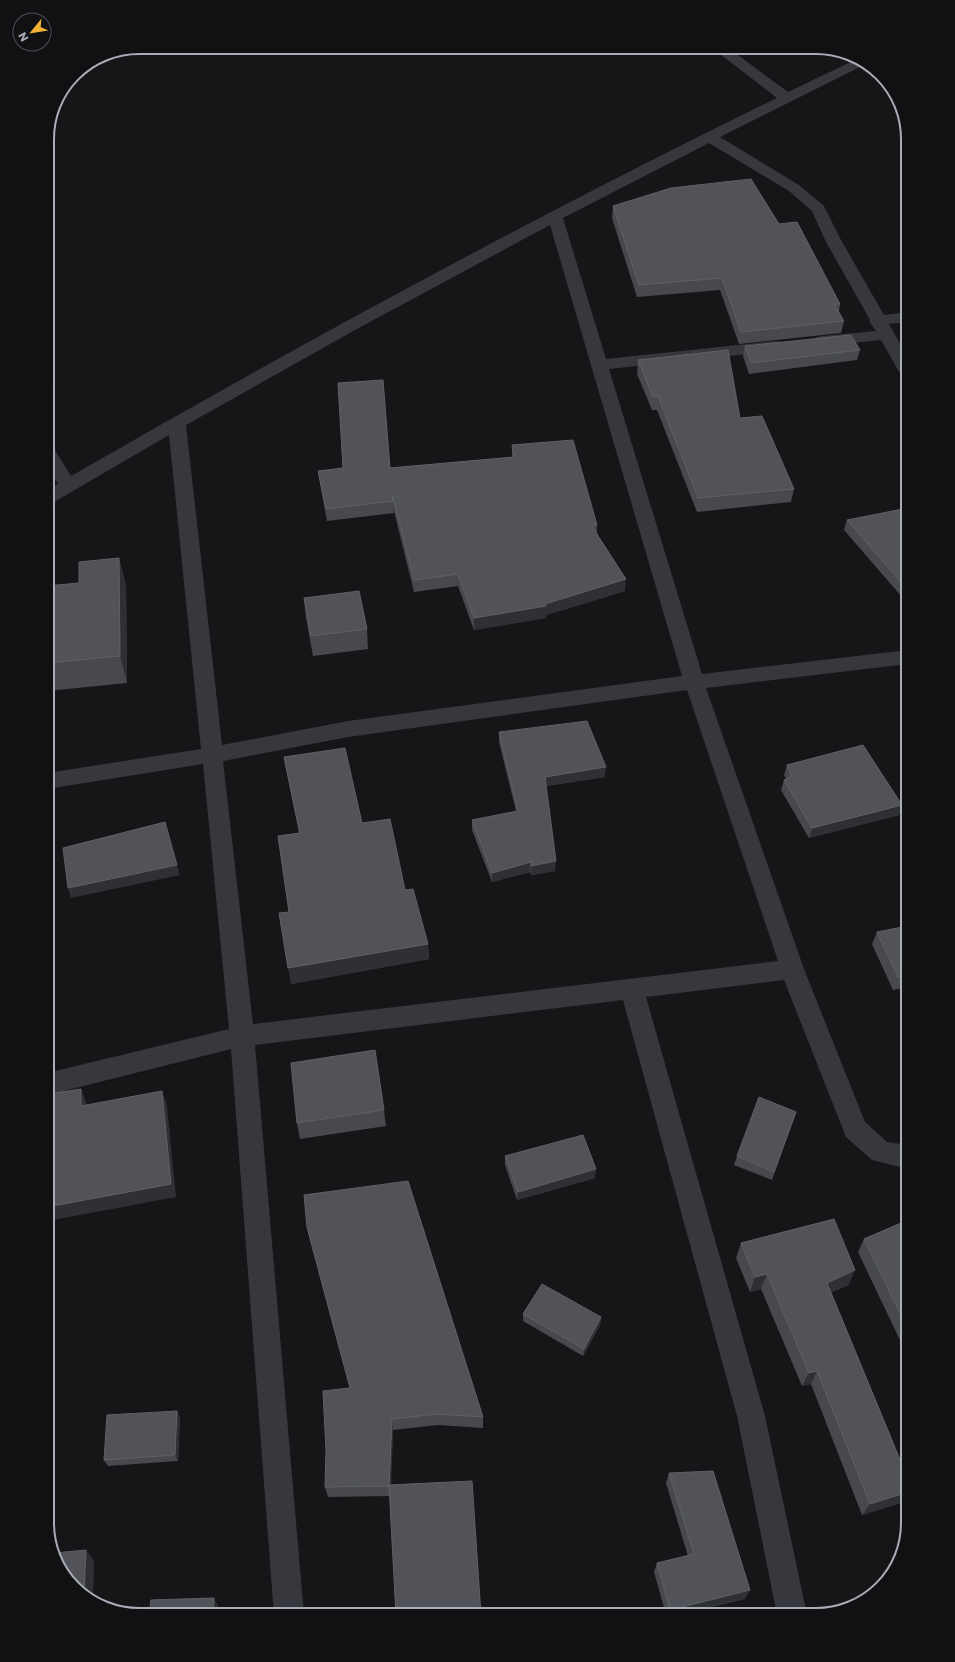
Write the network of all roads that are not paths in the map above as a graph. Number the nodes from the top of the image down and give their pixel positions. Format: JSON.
{"nodes":[{"id":1,"x":727,"y":54,"type":"edge"},
{"id":2,"x":856,"y":64,"type":"edge"},
{"id":3,"x":786,"y":98,"type":"junction"},
{"id":4,"x":710,"y":137,"type":"junction"},
{"id":5,"x":554,"y":217,"type":"junction"},
{"id":6,"x":901,"y":320,"type":"edge"},
{"id":7,"x":881,"y":328,"type":"junction"},
{"id":8,"x":901,"y":361,"type":"edge"},
{"id":9,"x":599,"y":365,"type":"junction"},
{"id":10,"x":177,"y":422,"type":"junction"},
{"id":11,"x":54,"y":463,"type":"edge"},
{"id":12,"x":68,"y":486,"type":"junction"},
{"id":13,"x":54,"y":494,"type":"edge"},
{"id":14,"x":901,"y":658,"type":"edge"},
{"id":15,"x":694,"y":682,"type":"junction"},
{"id":16,"x":211,"y":755,"type":"junction"},
{"id":17,"x":54,"y":780,"type":"edge"},
{"id":18,"x":792,"y":969,"type":"junction"},
{"id":19,"x":632,"y":989,"type":"junction"},
{"id":20,"x":242,"y":1036,"type":"junction"},
{"id":21,"x":54,"y":1082,"type":"edge"},
{"id":22,"x":901,"y":1156,"type":"edge"},
{"id":23,"x":288,"y":1608,"type":"edge"},
{"id":24,"x":791,"y":1608,"type":"edge"}],
"edges":[{"from":1,"to":3,"type":"street"},
{"from":2,"to":3,"type":"street"},
{"from":3,"to":4,"type":"street"},
{"from":4,"to":5,"type":"street"},
{"from":4,"to":7,"type":"street"},
{"from":5,"to":9,"type":"street"},
{"from":5,"to":10,"type":"street"},
{"from":6,"to":7,"type":"street"},
{"from":7,"to":8,"type":"street"},
{"from":7,"to":9,"type":"street"},
{"from":9,"to":15,"type":"street"},
{"from":10,"to":12,"type":"street"},
{"from":10,"to":16,"type":"street"},
{"from":11,"to":12,"type":"street"},
{"from":12,"to":13,"type":"street"},
{"from":14,"to":15,"type":"street"},
{"from":15,"to":16,"type":"street"},
{"from":15,"to":18,"type":"street"},
{"from":16,"to":17,"type":"street"},
{"from":16,"to":20,"type":"street"},
{"from":18,"to":19,"type":"street"},
{"from":18,"to":22,"type":"street"},
{"from":19,"to":20,"type":"street"},
{"from":19,"to":24,"type":"street"},
{"from":20,"to":21,"type":"street"},
{"from":20,"to":23,"type":"street"}]}
